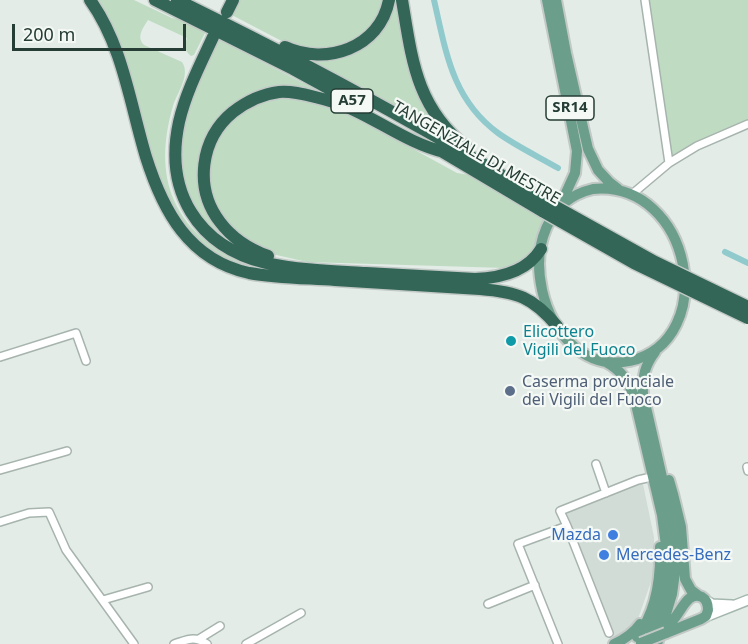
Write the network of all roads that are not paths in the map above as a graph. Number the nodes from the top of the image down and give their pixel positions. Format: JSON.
{"nodes":[{"id":1,"x":90,"y":0,"type":"edge"},
{"id":2,"x":155,"y":0,"type":"edge"},
{"id":3,"x":177,"y":0,"type":"edge"},
{"id":4,"x":389,"y":0,"type":"edge"},
{"id":5,"x":402,"y":0,"type":"edge"},
{"id":6,"x":547,"y":0,"type":"edge"},
{"id":7,"x":556,"y":0,"type":"edge"},
{"id":8,"x":645,"y":0,"type":"edge"},
{"id":9,"x":226,"y":9,"type":"edge"},
{"id":10,"x":748,"y":124,"type":"edge"},
{"id":11,"x":444,"y":152,"type":"junction"},
{"id":12,"x":669,"y":163,"type":"junction"},
{"id":13,"x":500,"y":175,"type":"junction"},
{"id":14,"x":629,"y":194,"type":"junction"},
{"id":15,"x":549,"y":209,"type":"junction"},
{"id":16,"x":541,"y":249,"type":"junction"},
{"id":17,"x":315,"y":270,"type":"junction"},
{"id":18,"x":326,"y":279,"type":"junction"},
{"id":19,"x":748,"y":307,"type":"edge"},
{"id":20,"x":748,"y":318,"type":"edge"},
{"id":21,"x":557,"y":326,"type":"junction"},
{"id":22,"x":659,"y":347,"type":"junction"},
{"id":23,"x":0,"y":357,"type":"edge"},
{"id":24,"x":602,"y":360,"type":"junction"},
{"id":25,"x":86,"y":361,"type":"dead end"},
{"id":26,"x":650,"y":423,"type":"junction"},
{"id":27,"x":67,"y":451,"type":"dead end"},
{"id":28,"x":596,"y":464,"type":"dead end"},
{"id":29,"x":0,"y":470,"type":"edge"},
{"id":30,"x":650,"y":474,"type":"junction"},
{"id":31,"x":606,"y":493,"type":"junction"},
{"id":32,"x":0,"y":522,"type":"edge"},
{"id":33,"x":567,"y":526,"type":"junction"},
{"id":34,"x":658,"y":576,"type":"junction"},
{"id":35,"x":535,"y":585,"type":"junction"},
{"id":36,"x":148,"y":587,"type":"dead end"},
{"id":37,"x":702,"y":598,"type":"junction"},
{"id":38,"x":103,"y":600,"type":"junction"},
{"id":39,"x":748,"y":600,"type":"edge"},
{"id":40,"x":488,"y":604,"type":"dead end"},
{"id":41,"x":737,"y":604,"type":"junction"},
{"id":42,"x":684,"y":607,"type":"junction"},
{"id":43,"x":301,"y":613,"type":"dead end"},
{"id":44,"x":701,"y":619,"type":"junction"},
{"id":45,"x":220,"y":626,"type":"dead end"},
{"id":46,"x":655,"y":634,"type":"edge"},
{"id":47,"x":199,"y":639,"type":"junction"},
{"id":48,"x":611,"y":639,"type":"edge"},
{"id":49,"x":134,"y":644,"type":"edge"},
{"id":50,"x":174,"y":644,"type":"edge"},
{"id":51,"x":207,"y":644,"type":"edge"},
{"id":52,"x":246,"y":644,"type":"edge"},
{"id":53,"x":558,"y":644,"type":"edge"},
{"id":54,"x":626,"y":644,"type":"edge"}],
"edges":[{"from":1,"to":18,"type":"highway","number":"A57"},
{"from":2,"to":11,"type":"highway","name":"TANGENZIALE DI MESTRE","number":"A57"},
{"from":3,"to":9,"type":"highway","name":"TANGENZIALE DI MESTRE","number":"A57"},
{"from":4,"to":9,"type":"highway","number":"A57"},
{"from":5,"to":13,"type":"highway","number":"A57"},
{"from":6,"to":15,"type":"main road","number":"SR14"},
{"from":7,"to":14,"type":"main road","number":"SR14"},
{"from":8,"to":12,"type":"street"},
{"from":9,"to":13,"type":"highway","name":"TANGENZIALE DI MESTRE","number":"A57"},
{"from":10,"to":12,"type":"street"},
{"from":11,"to":15,"type":"highway","name":"TANGENZIALE DI MESTRE","number":"A57"},
{"from":11,"to":17,"type":"highway","number":"A57"},
{"from":12,"to":14,"type":"street"},
{"from":13,"to":15,"type":"highway","name":"TANGENZIALE DI MESTRE","number":"A57"},
{"from":14,"to":15,"type":"main road","number":"SR14"},
{"from":14,"to":22,"type":"main road","number":"SR14"},
{"from":15,"to":16,"type":"main road","number":"SR14"},
{"from":15,"to":19,"type":"highway","name":"TANGENZIALE DI MESTRE","number":"A57","bridge":true},
{"from":15,"to":20,"type":"highway","name":"TANGENZIALE DI MESTRE","number":"A57","bridge":true},
{"from":16,"to":17,"type":"highway","number":"A57"},
{"from":16,"to":21,"type":"main road","number":"SR14"},
{"from":17,"to":18,"type":"highway","number":"A57"},
{"from":18,"to":21,"type":"highway","number":"A57"},
{"from":21,"to":24,"type":"main road","number":"SR14"},
{"from":22,"to":24,"type":"main road","number":"SR14"},
{"from":22,"to":26,"type":"main road","number":"SR14"},
{"from":23,"to":25,"type":"street"},
{"from":24,"to":30,"type":"main road","number":"SR14"},
{"from":26,"to":37,"type":"main road","number":"SR14"},
{"from":26,"to":46,"type":"main road","number":"SR14"},
{"from":27,"to":29,"type":"street"},
{"from":28,"to":31,"type":"street"},
{"from":30,"to":31,"type":"street"},
{"from":30,"to":34,"type":"main road"},
{"from":30,"to":46,"type":"main road"},
{"from":31,"to":33,"type":"street"},
{"from":32,"to":38,"type":"street"},
{"from":33,"to":35,"type":"street"},
{"from":33,"to":48,"type":"street"},
{"from":34,"to":46,"type":"main road"},
{"from":34,"to":48,"type":"main road"},
{"from":35,"to":40,"type":"street"},
{"from":35,"to":53,"type":"street"},
{"from":36,"to":38,"type":"street"},
{"from":37,"to":41,"type":"main road"},
{"from":37,"to":42,"type":"main road"},
{"from":37,"to":44,"type":"main road"},
{"from":38,"to":49,"type":"street"},
{"from":39,"to":41,"type":"main road"},
{"from":41,"to":44,"type":"main road"},
{"from":42,"to":44,"type":"main road"},
{"from":42,"to":46,"type":"main road"},
{"from":43,"to":52,"type":"street"},
{"from":44,"to":46,"type":"main road"},
{"from":45,"to":47,"type":"street"},
{"from":46,"to":54,"type":"main road"},
{"from":47,"to":50,"type":"street"},
{"from":47,"to":51,"type":"street"}]}
